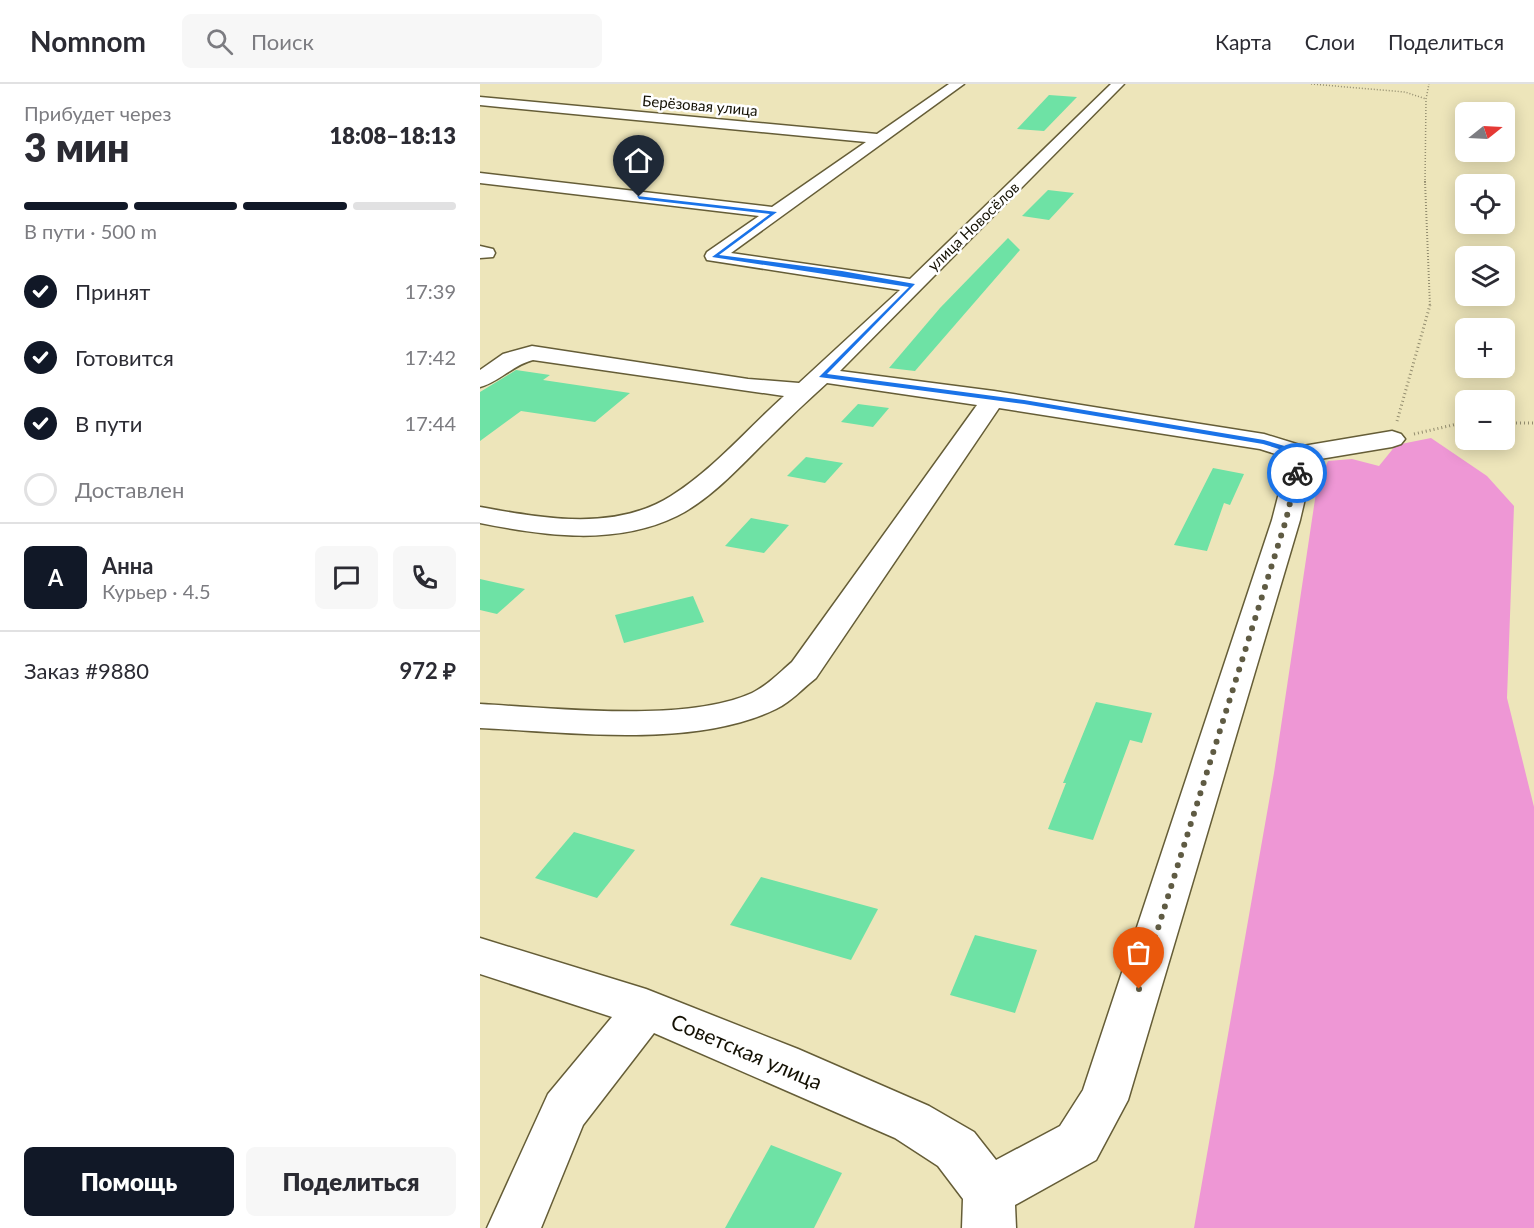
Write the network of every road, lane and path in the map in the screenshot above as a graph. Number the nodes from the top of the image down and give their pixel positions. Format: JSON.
{"nodes":[{"id":1,"x":958,"y":84,"type":"edge"},
{"id":2,"x":1118,"y":84,"type":"edge"},
{"id":3,"x":1311,"y":84,"type":"edge"},
{"id":4,"x":1429,"y":84,"type":"edge"},
{"id":5,"x":1426,"y":99,"type":"junction"},
{"id":6,"x":480,"y":101,"type":"edge"},
{"id":7,"x":880,"y":139,"type":"junction"},
{"id":8,"x":480,"y":178,"type":"edge"},
{"id":9,"x":775,"y":213,"type":"junction"},
{"id":10,"x":913,"y":286,"type":"junction"},
{"id":11,"x":480,"y":380,"type":"edge"},
{"id":12,"x":813,"y":383,"type":"junction"},
{"id":13,"x":994,"y":398,"type":"junction"},
{"id":14,"x":1515,"y":423,"type":"edge"},
{"id":15,"x":1534,"y":423,"type":"edge"},
{"id":16,"x":1455,"y":425,"type":"edge"},
{"id":17,"x":1392,"y":439,"type":"junction"},
{"id":18,"x":1302,"y":454,"type":"junction"},
{"id":19,"x":480,"y":515,"type":"edge"},
{"id":20,"x":480,"y":716,"type":"edge"},
{"id":21,"x":480,"y":956,"type":"edge"},
{"id":22,"x":646,"y":1009,"type":"junction"},
{"id":23,"x":989,"y":1209,"type":"edge"},
{"id":24,"x":514,"y":1228,"type":"edge"}],
"edges":[{"from":1,"to":7,"type":"street"},
{"from":2,"to":10,"type":"street","name":"улица Новосёлов"},
{"from":3,"to":5,"type":"path"},
{"from":4,"to":5,"type":"path"},
{"from":5,"to":17,"type":"path"},
{"from":6,"to":7,"type":"street","name":"Берёзовая улица"},
{"from":7,"to":9,"type":"street"},
{"from":8,"to":9,"type":"street"},
{"from":9,"to":10,"type":"street"},
{"from":10,"to":12,"type":"street","name":"улица Новосёлов"},
{"from":11,"to":12,"type":"street"},
{"from":12,"to":13,"type":"street"},
{"from":12,"to":19,"type":"street","name":"улица Новосёлов"},
{"from":13,"to":18,"type":"street"},
{"from":13,"to":20,"type":"street"},
{"from":14,"to":15,"type":"path"},
{"from":16,"to":17,"type":"path"},
{"from":17,"to":18,"type":"street"},
{"from":18,"to":23,"type":"street"},
{"from":21,"to":22,"type":"street","name":"Советская улица"},
{"from":22,"to":23,"type":"street","name":"Советская улица"},
{"from":22,"to":24,"type":"street"}]}
